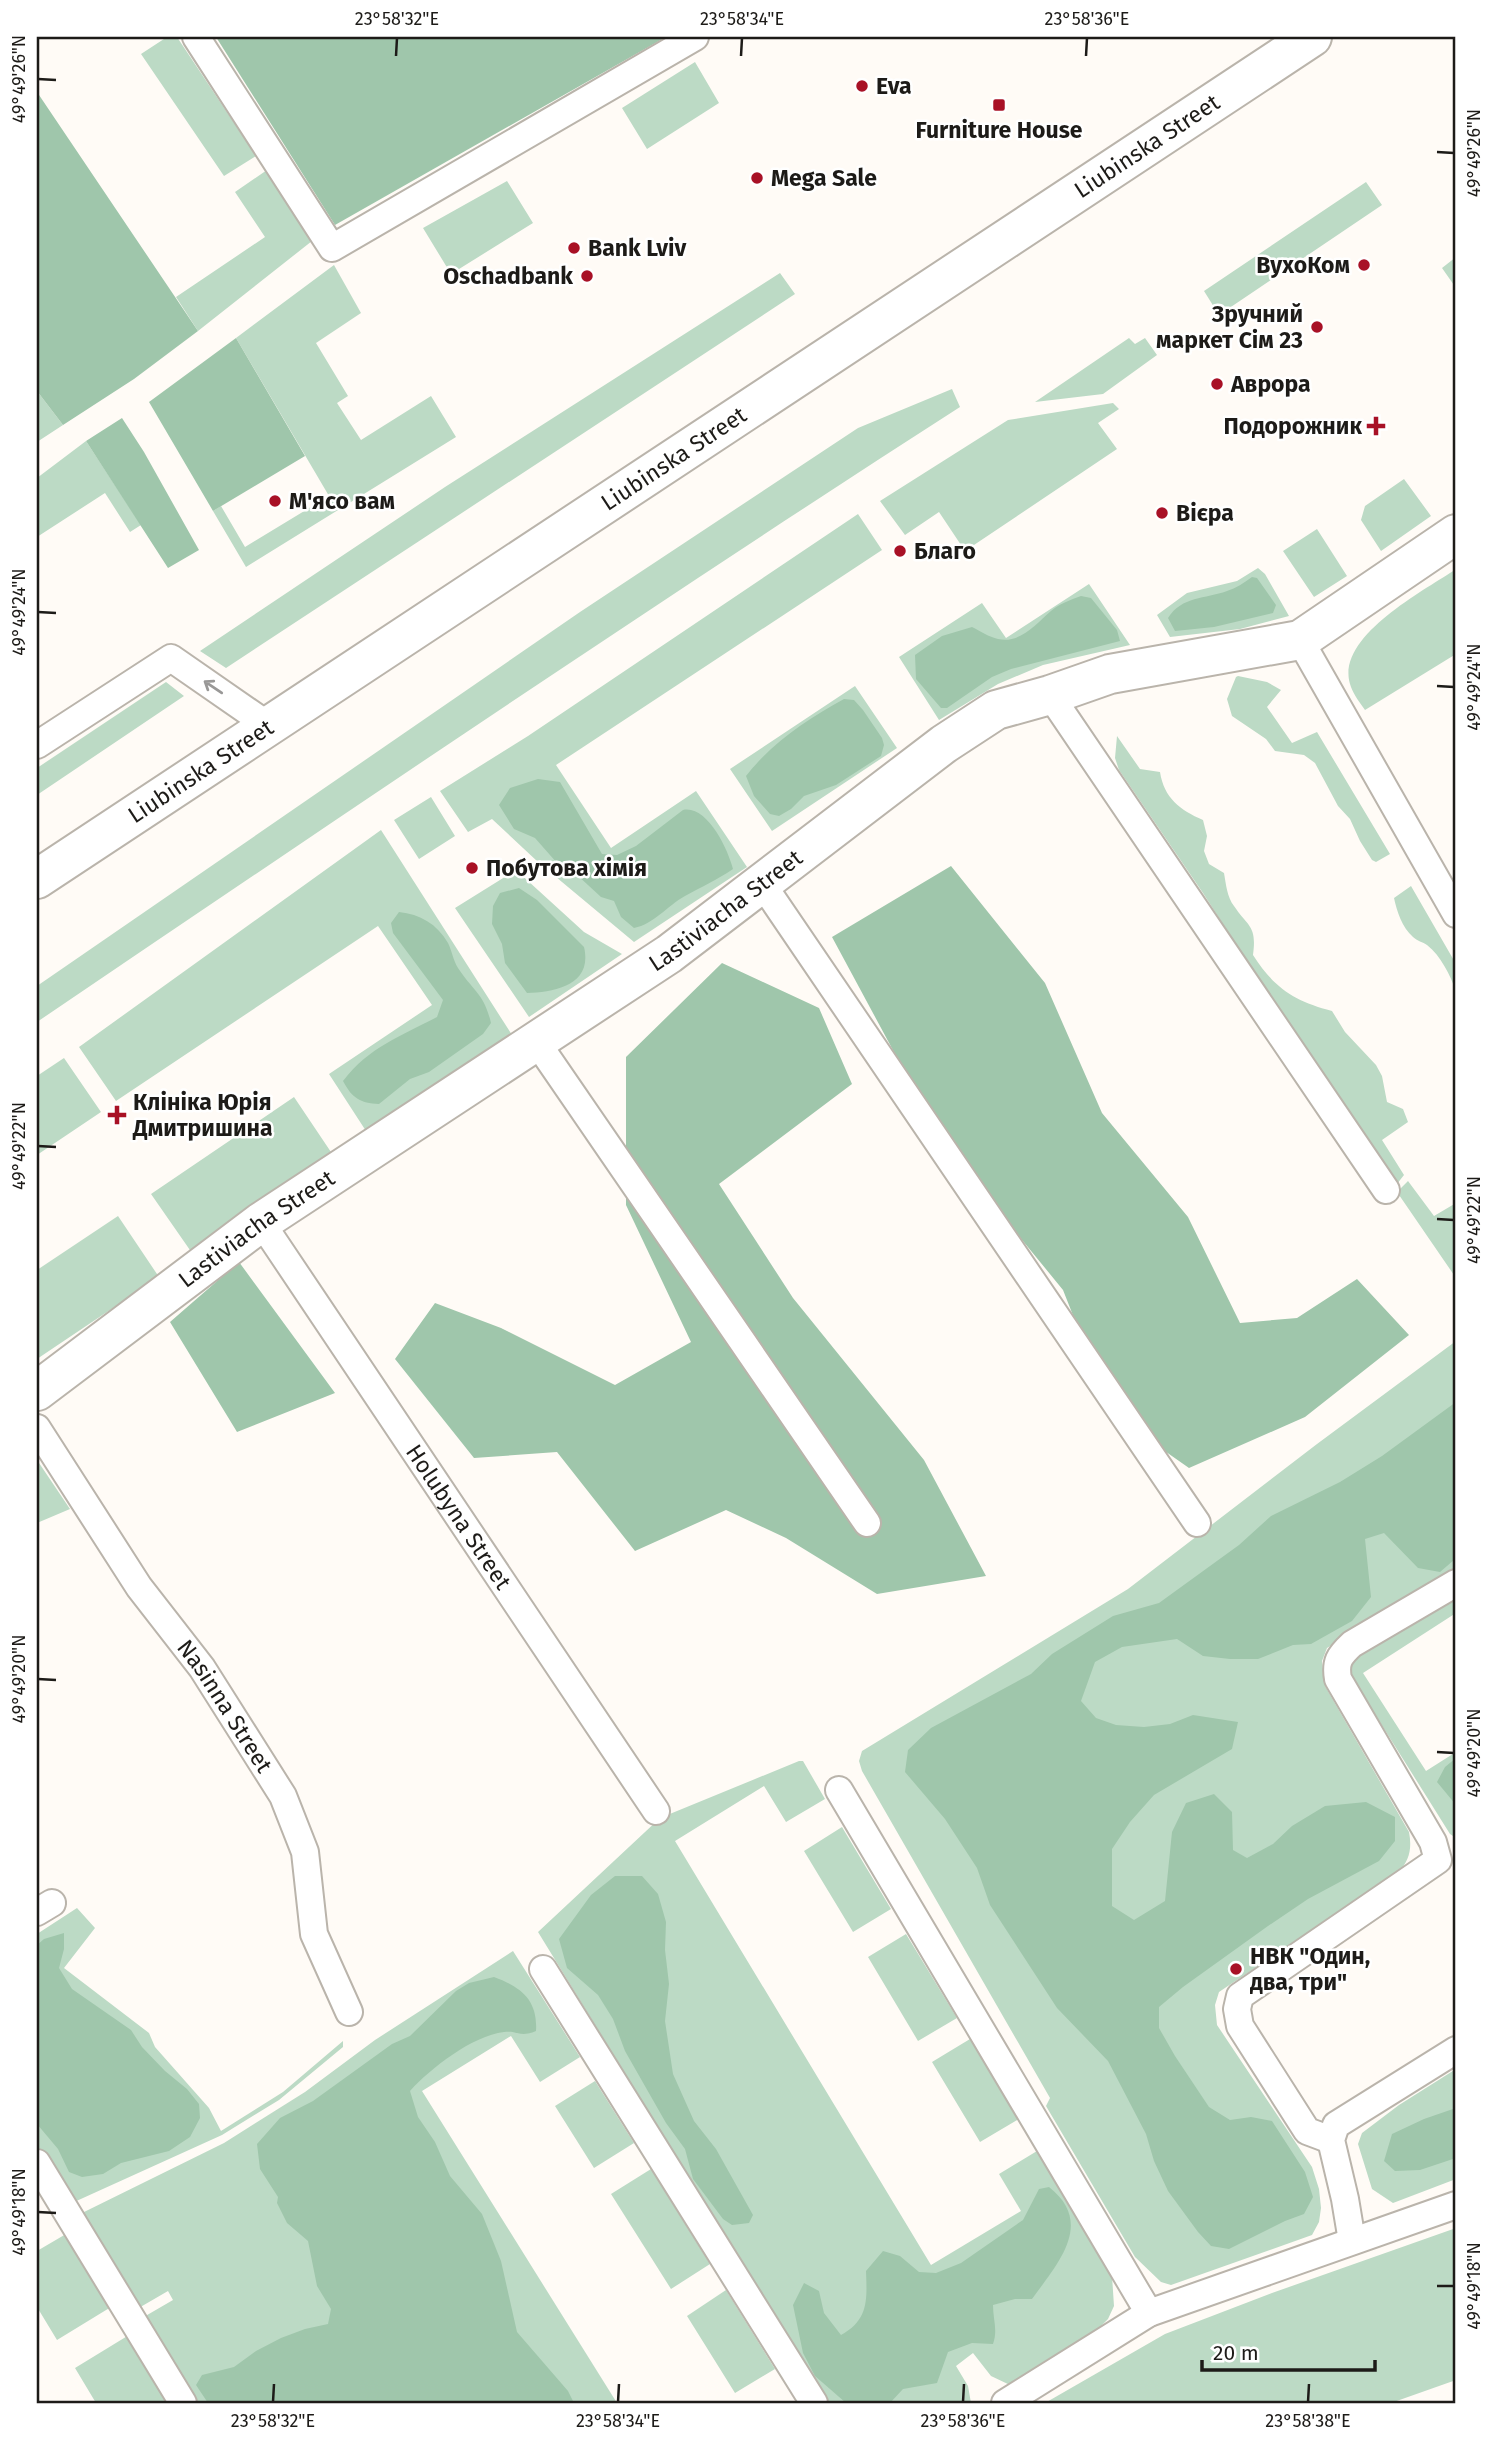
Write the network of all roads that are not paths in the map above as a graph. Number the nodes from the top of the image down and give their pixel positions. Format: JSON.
{"nodes":[{"id":1,"x":196,"y":37,"type":"edge"},
{"id":2,"x":695,"y":37,"type":"edge"},
{"id":3,"x":1312,"y":37,"type":"edge"},
{"id":4,"x":1456,"y":534,"type":"edge"},
{"id":5,"x":1300,"y":640,"type":"junction"},
{"id":6,"x":1050,"y":695,"type":"junction"},
{"id":7,"x":269,"y":726,"type":"junction"},
{"id":8,"x":37,"y":745,"type":"edge"},
{"id":9,"x":37,"y":879,"type":"edge"},
{"id":10,"x":761,"y":882,"type":"junction"},
{"id":11,"x":1456,"y":914,"type":"edge"},
{"id":12,"x":536,"y":1041,"type":"junction"},
{"id":13,"x":1386,"y":1190,"type":"dead end"},
{"id":14,"x":261,"y":1222,"type":"junction"},
{"id":15,"x":37,"y":1391,"type":"edge"},
{"id":16,"x":37,"y":1428,"type":"edge"},
{"id":17,"x":867,"y":1523,"type":"dead end"},
{"id":18,"x":1197,"y":1523,"type":"dead end"},
{"id":19,"x":1456,"y":1583,"type":"edge"},
{"id":20,"x":839,"y":1790,"type":"dead end"},
{"id":21,"x":656,"y":1811,"type":"dead end"},
{"id":22,"x":543,"y":1969,"type":"dead end"},
{"id":23,"x":349,"y":2012,"type":"dead end"},
{"id":24,"x":1456,"y":2050,"type":"edge"},
{"id":25,"x":1331,"y":2140,"type":"junction"},
{"id":26,"x":37,"y":2163,"type":"edge"},
{"id":27,"x":1456,"y":2206,"type":"edge"},
{"id":28,"x":1352,"y":2241,"type":"junction"},
{"id":29,"x":1149,"y":2313,"type":"junction"},
{"id":30,"x":183,"y":2403,"type":"edge"},
{"id":31,"x":814,"y":2403,"type":"edge"},
{"id":32,"x":1005,"y":2403,"type":"edge"}],
"edges":[{"from":1,"to":2,"type":"lane"},
{"from":3,"to":7,"type":"street","name":"Liubinska Street"},
{"from":4,"to":5,"type":"street","name":"Lastiviacha Street"},
{"from":5,"to":6,"type":"street","name":"Lastiviacha Street"},
{"from":5,"to":11,"type":"lane"},
{"from":6,"to":10,"type":"street","name":"Lastiviacha Street"},
{"from":6,"to":13,"type":"lane"},
{"from":7,"to":8,"type":"lane","one_way":true},
{"from":7,"to":9,"type":"street","name":"Liubinska Street"},
{"from":10,"to":12,"type":"street","name":"Lastiviacha Street"},
{"from":10,"to":18,"type":"lane"},
{"from":12,"to":14,"type":"street","name":"Lastiviacha Street"},
{"from":12,"to":17,"type":"lane"},
{"from":14,"to":15,"type":"street","name":"Lastiviacha Street"},
{"from":14,"to":21,"type":"lane","name":"Holubyna Street"},
{"from":16,"to":23,"type":"lane","name":"Nasinna Street"},
{"from":19,"to":25,"type":"lane"},
{"from":20,"to":29,"type":"lane"},
{"from":22,"to":31,"type":"lane"},
{"from":24,"to":25,"type":"lane"},
{"from":25,"to":28,"type":"lane"},
{"from":26,"to":30,"type":"lane"},
{"from":27,"to":28,"type":"lane"},
{"from":28,"to":29,"type":"lane"},
{"from":29,"to":32,"type":"lane"}]}
